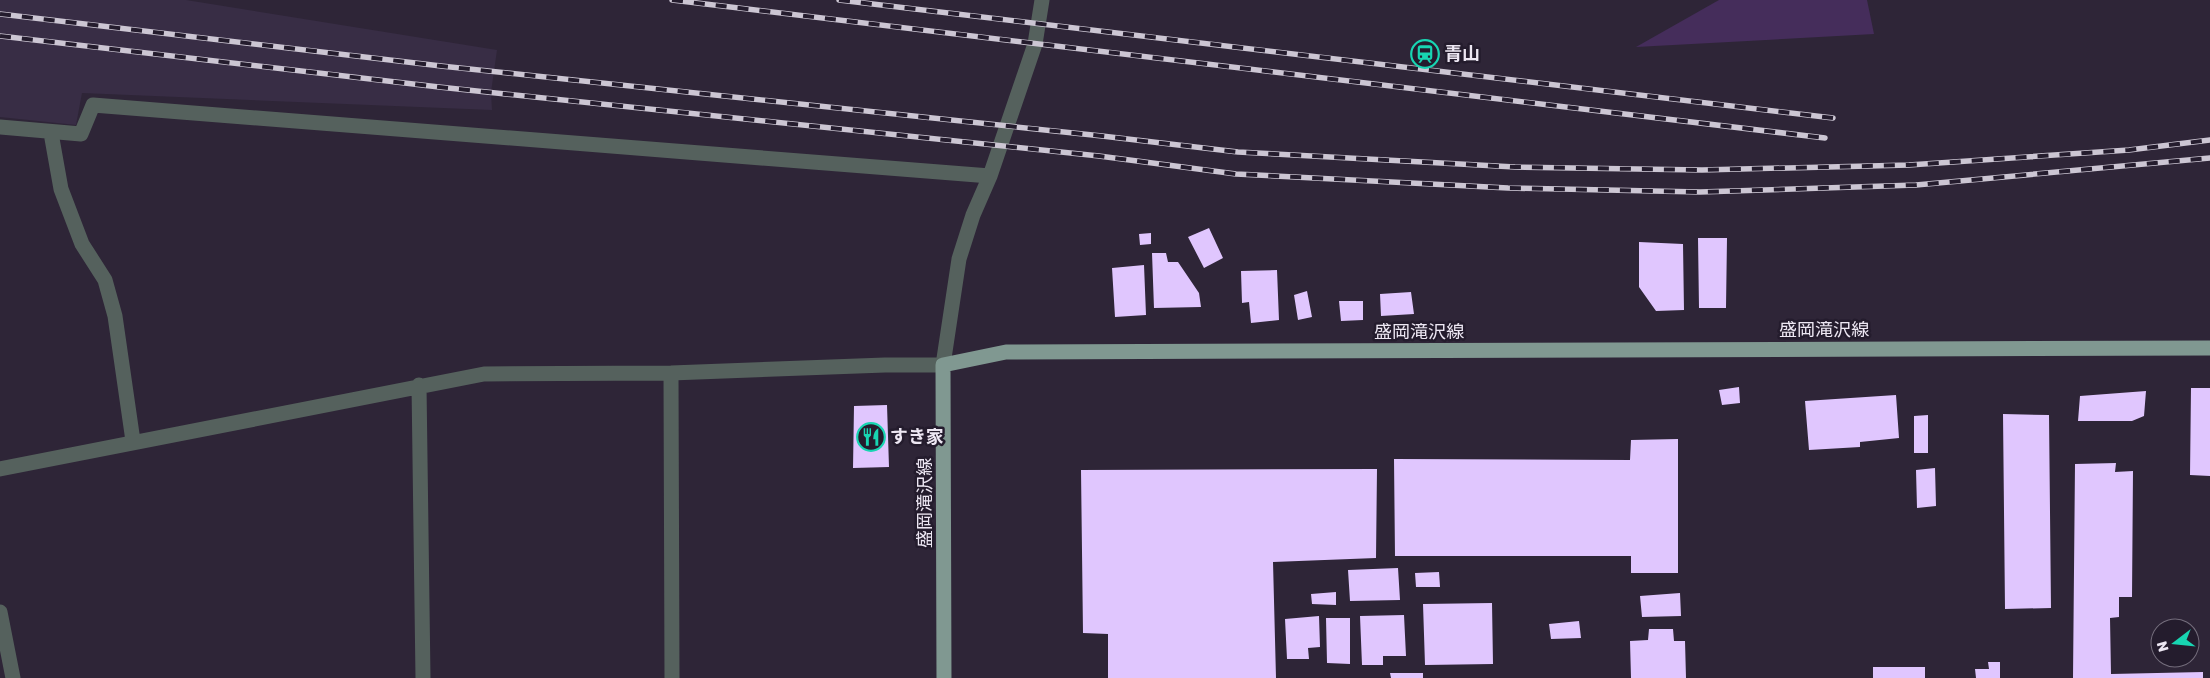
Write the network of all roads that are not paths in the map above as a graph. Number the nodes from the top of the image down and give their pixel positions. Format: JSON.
{"nodes":[{"id":1,"x":1042,"y":0,"type":"edge"},
{"id":2,"x":0,"y":127,"type":"edge"},
{"id":3,"x":51,"y":133,"type":"junction"},
{"id":4,"x":990,"y":176,"type":"junction"},
{"id":5,"x":2210,"y":348,"type":"edge"},
{"id":6,"x":943,"y":365,"type":"junction"},
{"id":7,"x":671,"y":373,"type":"junction"},
{"id":8,"x":418,"y":385,"type":"junction"},
{"id":9,"x":133,"y":441,"type":"junction"},
{"id":10,"x":0,"y":469,"type":"edge"},
{"id":11,"x":0,"y":612,"type":"edge"},
{"id":12,"x":13,"y":678,"type":"edge"},
{"id":13,"x":423,"y":678,"type":"edge"},
{"id":14,"x":672,"y":678,"type":"edge"},
{"id":15,"x":944,"y":678,"type":"edge"}],
"edges":[{"from":1,"to":4,"type":"street"},
{"from":2,"to":3,"type":"street"},
{"from":3,"to":4,"type":"street"},
{"from":3,"to":9,"type":"street"},
{"from":4,"to":6,"type":"street"},
{"from":5,"to":6,"type":"main road","name":"盛岡滝沢線"},
{"from":6,"to":7,"type":"street"},
{"from":6,"to":15,"type":"main road","name":"盛岡滝沢線"},
{"from":7,"to":8,"type":"street"},
{"from":7,"to":14,"type":"street"},
{"from":8,"to":9,"type":"street"},
{"from":8,"to":13,"type":"street"},
{"from":9,"to":10,"type":"street"},
{"from":11,"to":12,"type":"street"}]}
